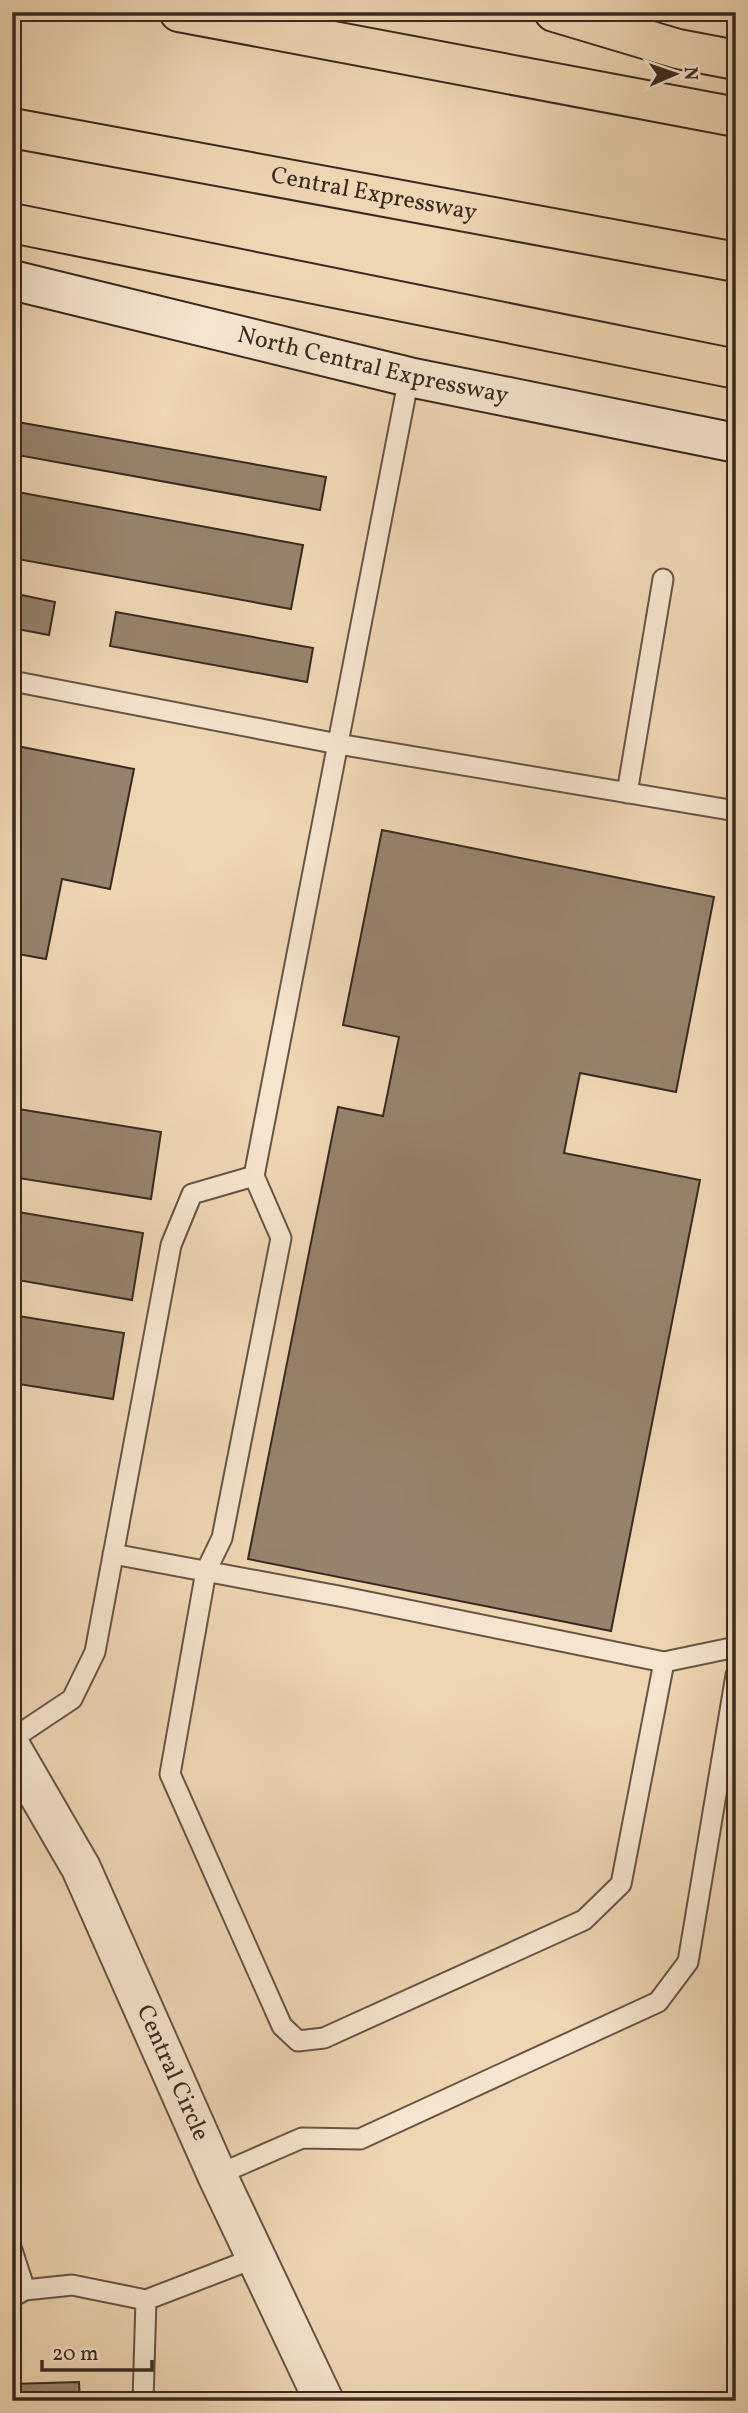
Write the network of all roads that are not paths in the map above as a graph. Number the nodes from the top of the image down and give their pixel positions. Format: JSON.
{"nodes":[{"id":1,"x":179,"y":12,"type":"edge"},
{"id":2,"x":554,"y":12,"type":"edge"},
{"id":3,"x":736,"y":60,"type":"edge"},
{"id":4,"x":736,"y":117,"type":"edge"},
{"id":5,"x":12,"y":128,"type":"edge"},
{"id":6,"x":12,"y":223,"type":"edge"},
{"id":7,"x":736,"y":262,"type":"edge"},
{"id":8,"x":12,"y":280,"type":"edge"},
{"id":9,"x":736,"y":369,"type":"edge"},
{"id":10,"x":408,"y":377,"type":"junction"},
{"id":11,"x":736,"y":443,"type":"edge"},
{"id":12,"x":663,"y":579,"type":"dead end"},
{"id":13,"x":12,"y":681,"type":"edge"},
{"id":14,"x":338,"y":744,"type":"junction"},
{"id":15,"x":626,"y":793,"type":"junction"},
{"id":16,"x":736,"y":811,"type":"edge"},
{"id":17,"x":254,"y":1176,"type":"junction"},
{"id":18,"x":113,"y":1554,"type":"junction"},
{"id":19,"x":206,"y":1571,"type":"junction"},
{"id":20,"x":736,"y":1647,"type":"edge"},
{"id":21,"x":664,"y":1662,"type":"junction"},
{"id":22,"x":736,"y":1675,"type":"edge"},
{"id":23,"x":12,"y":1739,"type":"edge"},
{"id":24,"x":12,"y":1749,"type":"edge"},
{"id":25,"x":217,"y":2175,"type":"junction"},
{"id":26,"x":12,"y":2249,"type":"edge"},
{"id":27,"x":255,"y":2258,"type":"junction"},
{"id":28,"x":19,"y":2293,"type":"edge"},
{"id":29,"x":146,"y":2300,"type":"junction"},
{"id":30,"x":143,"y":2401,"type":"edge"},
{"id":31,"x":324,"y":2401,"type":"edge"}],
"edges":[{"from":1,"to":4,"type":"highway"},
{"from":2,"to":3,"type":"highway"},
{"from":5,"to":7,"type":"highway","name":"Central Expressway"},
{"from":6,"to":9,"type":"highway"},
{"from":8,"to":10,"type":"main road","name":"North Central Expressway"},
{"from":10,"to":11,"type":"main road","name":"North Central Expressway"},
{"from":10,"to":14,"type":"lane"},
{"from":12,"to":15,"type":"lane"},
{"from":13,"to":14,"type":"lane"},
{"from":14,"to":15,"type":"lane"},
{"from":14,"to":17,"type":"lane"},
{"from":15,"to":16,"type":"lane"},
{"from":17,"to":18,"type":"lane"},
{"from":17,"to":19,"type":"lane"},
{"from":18,"to":19,"type":"lane"},
{"from":18,"to":23,"type":"lane"},
{"from":19,"to":21,"type":"lane"},
{"from":19,"to":21,"type":"lane"},
{"from":20,"to":21,"type":"lane"},
{"from":22,"to":25,"type":"lane"},
{"from":24,"to":25,"type":"main road","name":"Central Circle"},
{"from":25,"to":27,"type":"main road","name":"Central Circle"},
{"from":26,"to":28,"type":"lane"},
{"from":27,"to":29,"type":"lane"},
{"from":27,"to":31,"type":"main road","name":"Central Circle"},
{"from":28,"to":29,"type":"lane"},
{"from":29,"to":30,"type":"lane"}]}
